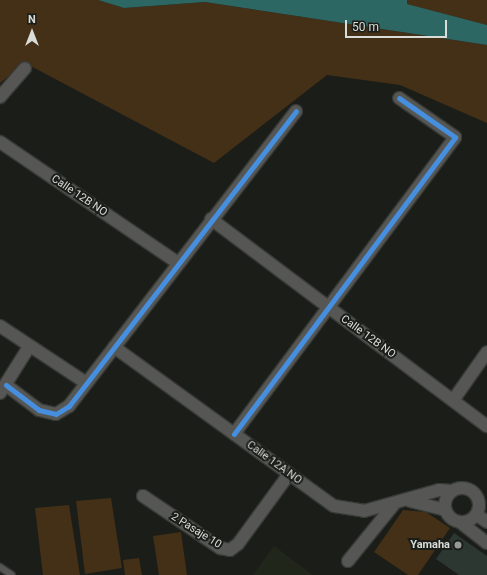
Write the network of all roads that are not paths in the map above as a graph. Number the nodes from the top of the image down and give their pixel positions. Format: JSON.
{"nodes":[{"id":1,"x":25,"y":68,"type":"dead end"},
{"id":2,"x":0,"y":97,"type":"edge"},
{"id":3,"x":399,"y":98,"type":"dead end"},
{"id":4,"x":296,"y":111,"type":"dead end"},
{"id":5,"x":0,"y":142,"type":"edge"},
{"id":6,"x":211,"y":219,"type":"junction"},
{"id":7,"x":178,"y":263,"type":"junction"},
{"id":8,"x":329,"y":310,"type":"junction"},
{"id":9,"x":0,"y":326,"type":"edge"},
{"id":10,"x":29,"y":347,"type":"junction"},
{"id":11,"x":114,"y":347,"type":"junction"},
{"id":12,"x":487,"y":352,"type":"edge"},
{"id":13,"x":86,"y":383,"type":"junction"},
{"id":14,"x":3,"y":389,"type":"edge"},
{"id":15,"x":454,"y":399,"type":"junction"},
{"id":16,"x":487,"y":426,"type":"edge"},
{"id":17,"x":234,"y":434,"type":"junction"},
{"id":18,"x":289,"y":474,"type":"junction"},
{"id":19,"x":451,"y":491,"type":"junction"},
{"id":20,"x":142,"y":496,"type":"dead end"},
{"id":21,"x":483,"y":498,"type":"edge"},
{"id":22,"x":409,"y":500,"type":"junction"},
{"id":23,"x":395,"y":503,"type":"junction"},
{"id":24,"x":445,"y":510,"type":"junction"},
{"id":25,"x":477,"y":515,"type":"junction"},
{"id":26,"x":460,"y":522,"type":"junction"},
{"id":27,"x":487,"y":522,"type":"edge"},
{"id":28,"x":487,"y":543,"type":"edge"},
{"id":29,"x":348,"y":561,"type":"dead end"},
{"id":30,"x":0,"y":567,"type":"edge"},
{"id":31,"x":12,"y":575,"type":"edge"}],
"edges":[{"from":1,"to":2,"type":"street"},
{"from":3,"to":8,"type":"street"},
{"from":4,"to":6,"type":"street"},
{"from":5,"to":7,"type":"street","name":"Calle 12B NO"},
{"from":6,"to":7,"type":"street"},
{"from":6,"to":8,"type":"street","name":"Calle 12B NO"},
{"from":7,"to":11,"type":"street"},
{"from":8,"to":15,"type":"street","name":"Calle 12B NO"},
{"from":8,"to":17,"type":"street"},
{"from":9,"to":10,"type":"street"},
{"from":10,"to":13,"type":"street"},
{"from":10,"to":14,"type":"street"},
{"from":11,"to":13,"type":"street"},
{"from":11,"to":17,"type":"street","name":"Calle 12A NO"},
{"from":12,"to":15,"type":"street"},
{"from":13,"to":14,"type":"street"},
{"from":15,"to":16,"type":"street","name":"Calle 12B NO"},
{"from":17,"to":18,"type":"street","name":"Calle 12A NO"},
{"from":18,"to":20,"type":"street","name":"2 Pasaje 10"},
{"from":18,"to":23,"type":"street","name":"Calle 12A NO"},
{"from":19,"to":21,"type":"street"},
{"from":19,"to":22,"type":"street","name":"Calle 12A NO"},
{"from":19,"to":24,"type":"street"},
{"from":21,"to":25,"type":"street"},
{"from":22,"to":23,"type":"street","name":"Calle 12A NO"},
{"from":22,"to":24,"type":"street","name":"Calle 12A NO"},
{"from":23,"to":29,"type":"street"},
{"from":24,"to":26,"type":"street"},
{"from":25,"to":26,"type":"street"},
{"from":25,"to":27,"type":"street"},
{"from":26,"to":28,"type":"street"},
{"from":30,"to":31,"type":"lane"}]}
